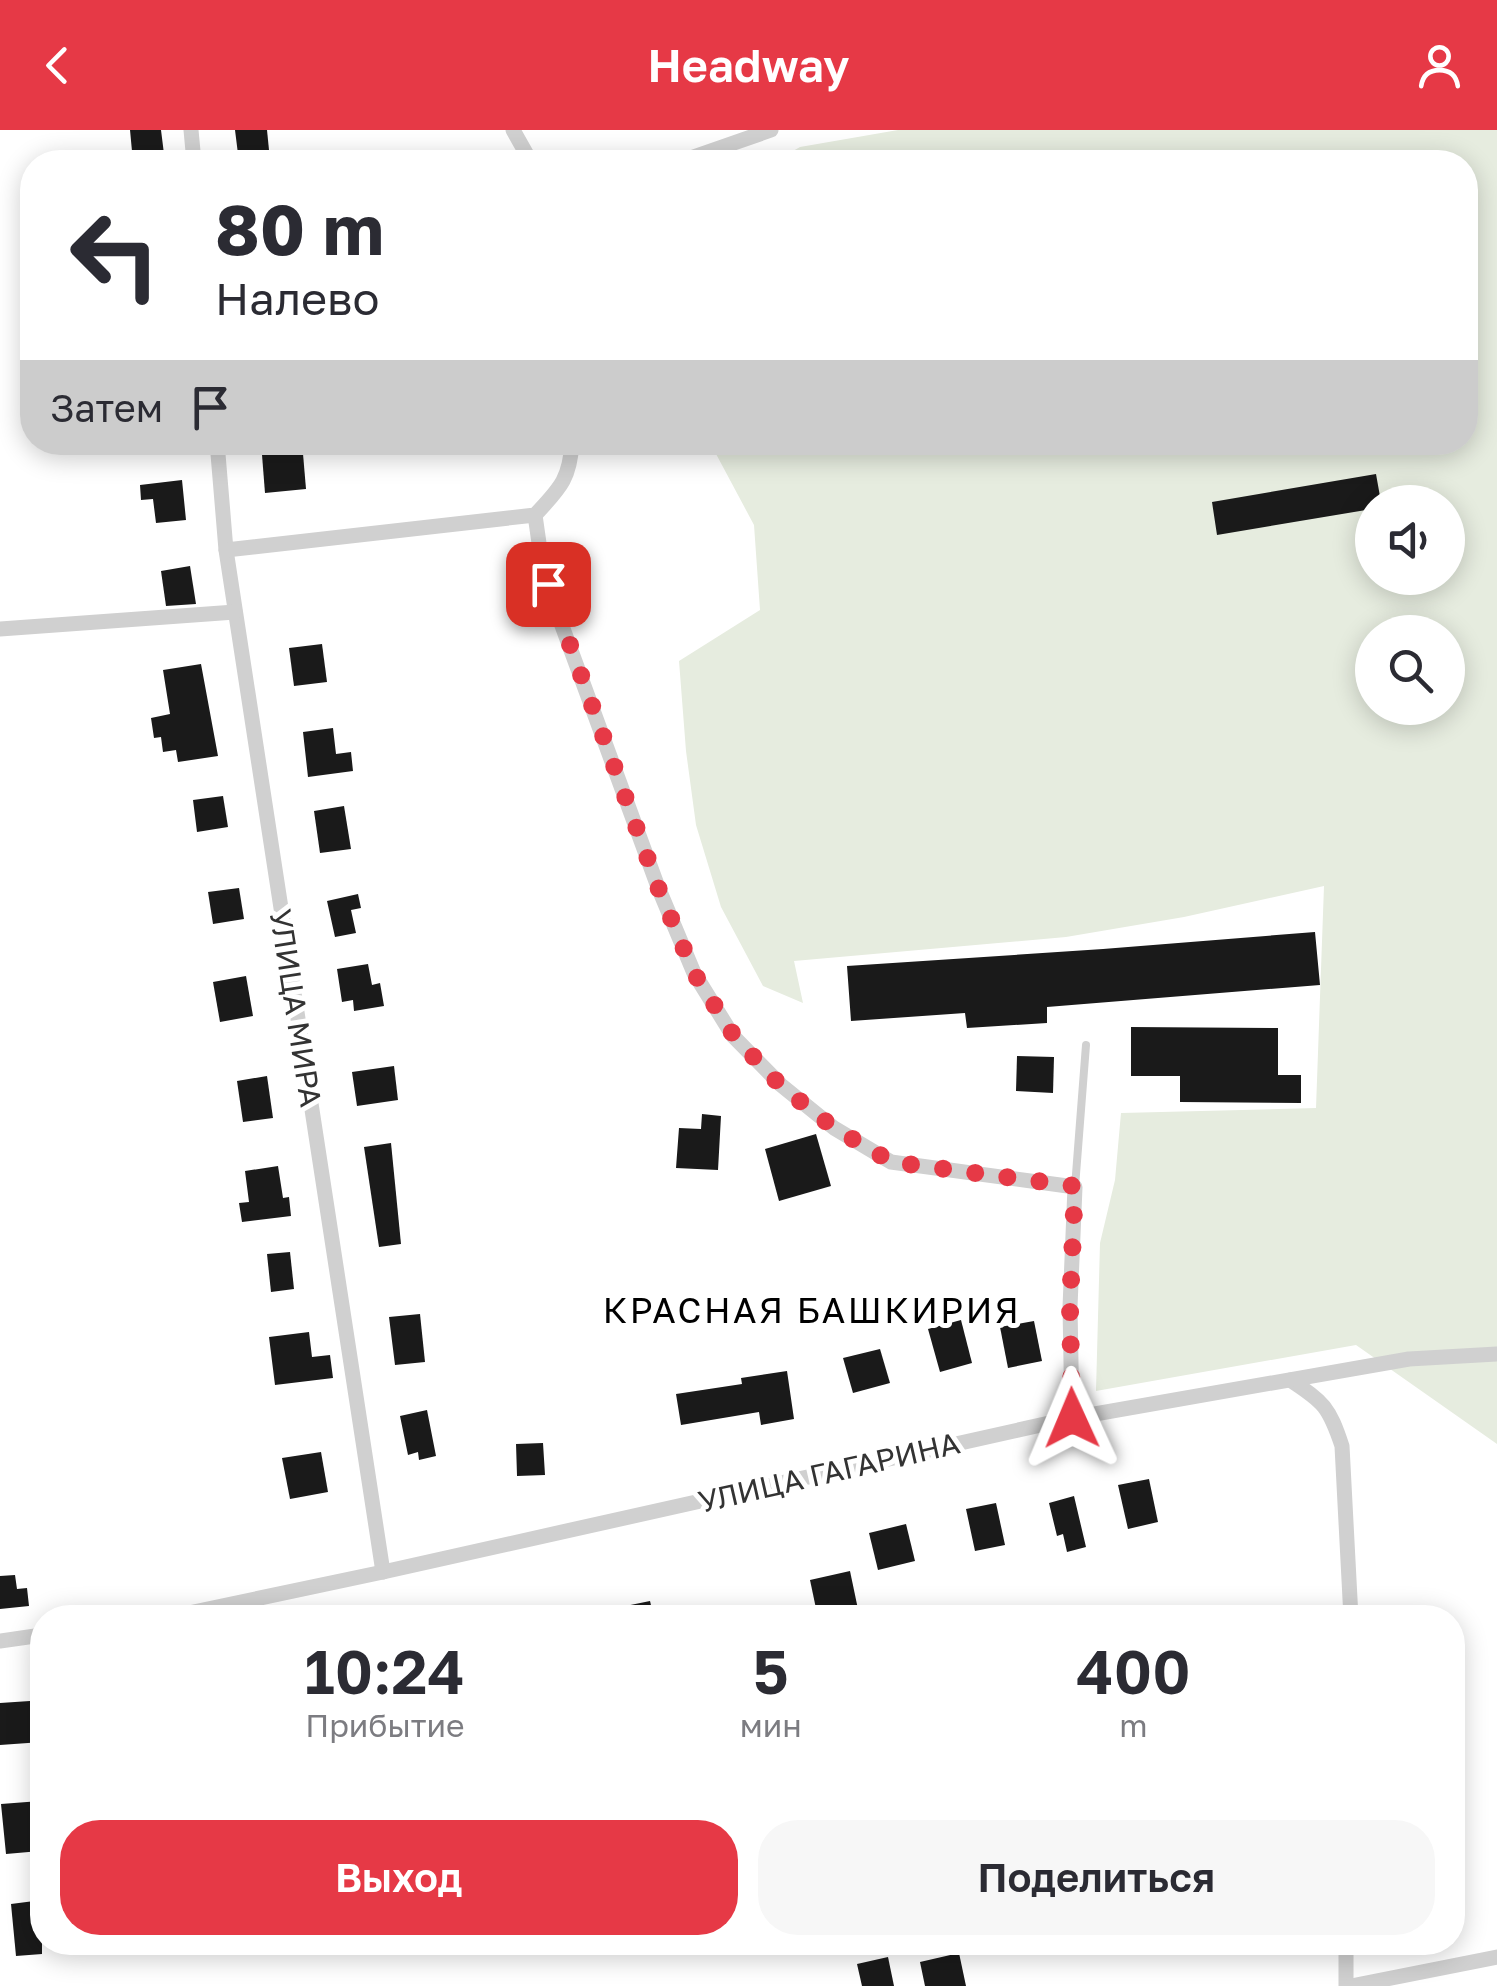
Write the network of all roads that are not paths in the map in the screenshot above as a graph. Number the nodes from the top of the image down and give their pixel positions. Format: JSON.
{"nodes":[{"id":1,"x":771,"y":130,"type":"edge"},
{"id":2,"x":714,"y":150,"type":"edge"},
{"id":3,"x":218,"y":455,"type":"edge"},
{"id":4,"x":571,"y":455,"type":"edge"},
{"id":5,"x":535,"y":514,"type":"junction"},
{"id":6,"x":226,"y":550,"type":"junction"},
{"id":7,"x":235,"y":612,"type":"junction"},
{"id":8,"x":0,"y":629,"type":"edge"},
{"id":9,"x":1086,"y":1044,"type":"dead end"},
{"id":10,"x":1075,"y":1186,"type":"junction"},
{"id":11,"x":1497,"y":1354,"type":"edge"},
{"id":12,"x":1290,"y":1380,"type":"junction"},
{"id":13,"x":1072,"y":1418,"type":"junction"},
{"id":14,"x":384,"y":1572,"type":"junction"},
{"id":15,"x":227,"y":1605,"type":"edge"},
{"id":16,"x":1349,"y":1605,"type":"edge"},
{"id":17,"x":30,"y":1637,"type":"edge"},
{"id":18,"x":0,"y":1641,"type":"edge"},
{"id":19,"x":1347,"y":1955,"type":"edge"},
{"id":20,"x":1497,"y":1957,"type":"edge"},
{"id":21,"x":1348,"y":1986,"type":"edge"}],
"edges":[{"from":1,"to":2,"type":"street"},
{"from":3,"to":6,"type":"street","name":"УЛИЦА МИРА"},
{"from":4,"to":5,"type":"street"},
{"from":5,"to":6,"type":"street"},
{"from":5,"to":10,"type":"street"},
{"from":6,"to":7,"type":"street","name":"УЛИЦА МИРА"},
{"from":7,"to":8,"type":"street"},
{"from":7,"to":14,"type":"street","name":"УЛИЦА МИРА"},
{"from":9,"to":10,"type":"lane"},
{"from":10,"to":13,"type":"street"},
{"from":11,"to":12,"type":"street","name":"УЛИЦА ГАГАРИНА"},
{"from":12,"to":13,"type":"street","name":"УЛИЦА ГАГАРИНА"},
{"from":12,"to":16,"type":"street"},
{"from":13,"to":14,"type":"street","name":"УЛИЦА ГАГАРИНА"},
{"from":14,"to":15,"type":"street","name":"УЛИЦА ГАГАРИНА"},
{"from":17,"to":18,"type":"street"},
{"from":19,"to":21,"type":"street"},
{"from":20,"to":21,"type":"street"}]}
